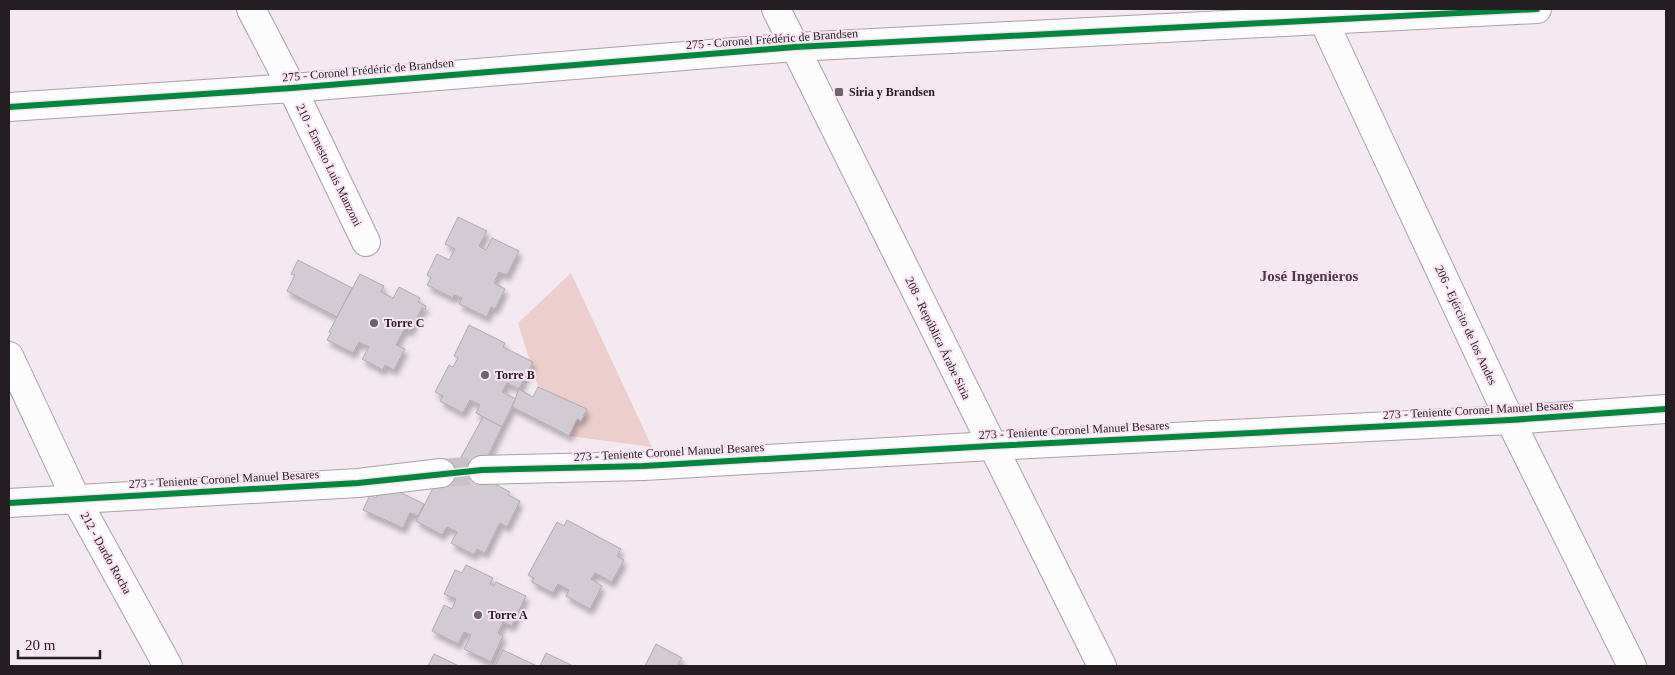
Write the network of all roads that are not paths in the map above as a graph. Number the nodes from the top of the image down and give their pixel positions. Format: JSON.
{"nodes":[{"id":1,"x":251,"y":9,"type":"edge"},
{"id":2,"x":776,"y":9,"type":"edge"},
{"id":3,"x":1537,"y":9,"type":"edge"},
{"id":4,"x":1320,"y":14,"type":"edge"},
{"id":5,"x":795,"y":47,"type":"junction"},
{"id":6,"x":292,"y":88,"type":"junction"},
{"id":7,"x":9,"y":107,"type":"edge"},
{"id":8,"x":366,"y":242,"type":"dead end"},
{"id":9,"x":9,"y":356,"type":"edge"},
{"id":10,"x":1666,"y":408,"type":"edge"},
{"id":11,"x":1510,"y":420,"type":"junction"},
{"id":12,"x":991,"y":446,"type":"junction"},
{"id":13,"x":482,"y":470,"type":"tunnel mouth"},
{"id":14,"x":440,"y":473,"type":"tunnel mouth"},
{"id":15,"x":76,"y":499,"type":"junction"},
{"id":16,"x":9,"y":503,"type":"edge"},
{"id":17,"x":168,"y":666,"type":"edge"},
{"id":18,"x":1102,"y":666,"type":"edge"},
{"id":19,"x":1632,"y":666,"type":"edge"}],
"edges":[{"from":1,"to":6,"type":"street","name":"210 - Ernesto Luis Manzoni"},
{"from":2,"to":5,"type":"street","name":"208 - República Árabe Siria"},
{"from":3,"to":4,"type":"street","name":"275 - Coronel Frédéric de Brandsen"},
{"from":4,"to":5,"type":"street","name":"275 - Coronel Frédéric de Brandsen"},
{"from":4,"to":11,"type":"street","name":"206 - Ejército de los Andes"},
{"from":5,"to":6,"type":"street","name":"275 - Coronel Frédéric de Brandsen"},
{"from":5,"to":12,"type":"street","name":"208 - República Árabe Siria"},
{"from":6,"to":7,"type":"street","name":"275 - Coronel Frédéric de Brandsen"},
{"from":6,"to":8,"type":"street","name":"210 - Ernesto Luis Manzoni"},
{"from":9,"to":15,"type":"street","name":"212 - Dardo Rocha"},
{"from":10,"to":11,"type":"street","name":"273 - Teniente Coronel Manuel Besares"},
{"from":11,"to":12,"type":"street","name":"273 - Teniente Coronel Manuel Besares"},
{"from":11,"to":19,"type":"street","name":"206 - Ejército de los Andes"},
{"from":12,"to":13,"type":"street","name":"273 - Teniente Coronel Manuel Besares"},
{"from":12,"to":18,"type":"street","name":"208 - República Árabe Siria"},
{"from":14,"to":15,"type":"street","name":"273 - Teniente Coronel Manuel Besares"},
{"from":15,"to":16,"type":"street","name":"273 - Teniente Coronel Manuel Besares"},
{"from":15,"to":17,"type":"street","name":"212 - Dardo Rocha"}]}
